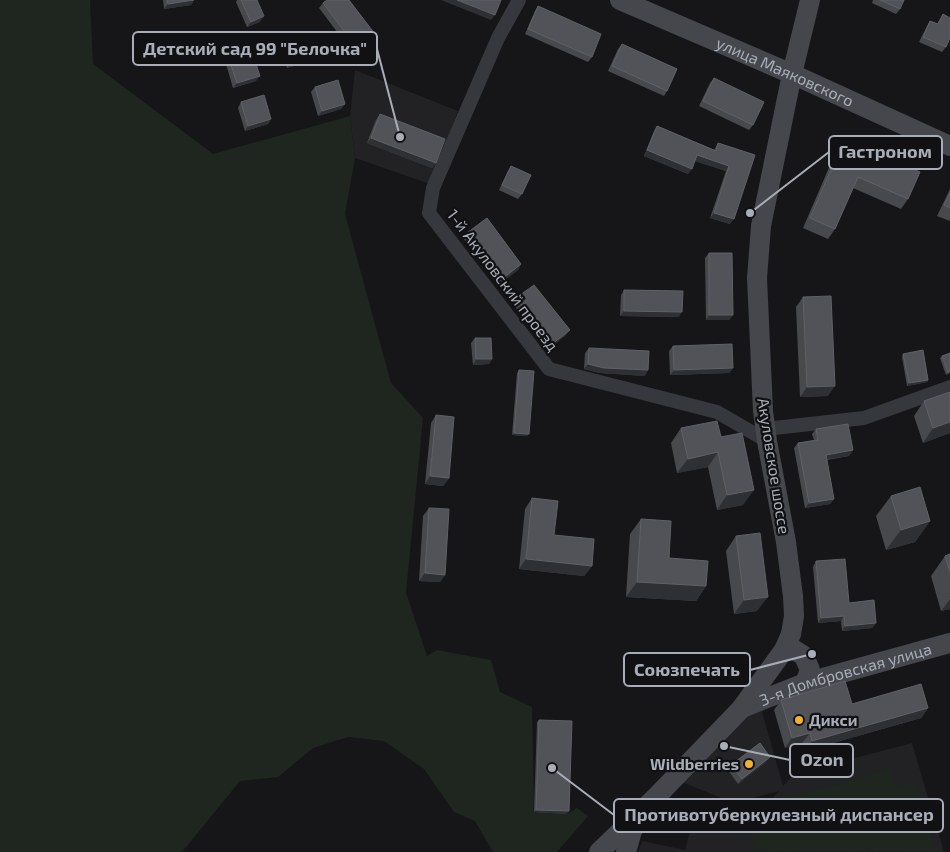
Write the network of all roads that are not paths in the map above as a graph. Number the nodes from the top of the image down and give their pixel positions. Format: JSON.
{"nodes":[{"id":1,"x":519,"y":0,"type":"edge"},
{"id":2,"x":620,"y":0,"type":"edge"},
{"id":3,"x":810,"y":0,"type":"edge"},
{"id":4,"x":792,"y":74,"type":"junction"},
{"id":5,"x":950,"y":146,"type":"edge"},
{"id":6,"x":950,"y":387,"type":"edge"},
{"id":7,"x":766,"y":435,"type":"junction"},
{"id":8,"x":950,"y":643,"type":"edge"},
{"id":9,"x":779,"y":657,"type":"junction"},
{"id":10,"x":796,"y":686,"type":"junction"},
{"id":11,"x":741,"y":709,"type":"junction"},
{"id":12,"x":656,"y":797,"type":"junction"},
{"id":13,"x":643,"y":812,"type":"junction"},
{"id":14,"x":599,"y":852,"type":"edge"},
{"id":15,"x":612,"y":852,"type":"edge"},
{"id":16,"x":626,"y":852,"type":"edge"}],
"edges":[{"from":1,"to":7,"type":"street","name":"1-й Акуловский проезд"},
{"from":2,"to":4,"type":"street","name":"улица Маяковского"},
{"from":3,"to":4,"type":"street","name":"Акуловское шоссе"},
{"from":4,"to":5,"type":"street","name":"улица Маяковского"},
{"from":4,"to":7,"type":"street","name":"Акуловское шоссе"},
{"from":6,"to":7,"type":"street"},
{"from":7,"to":9,"type":"street","name":"Акуловское шоссе"},
{"from":8,"to":10,"type":"street","name":"3-я Домбровская улица"},
{"from":9,"to":10,"type":"street"},
{"from":9,"to":10,"type":"street"},
{"from":9,"to":11,"type":"street","name":"Акуловское шоссе"},
{"from":10,"to":11,"type":"street","name":"3-я Домбровская улица"},
{"from":11,"to":12,"type":"street","name":"Акуловское шоссе"},
{"from":12,"to":13,"type":"street","name":"Акуловское шоссе"},
{"from":12,"to":14,"type":"street","name":"Акуловское шоссе"},
{"from":13,"to":15,"type":"street","name":"Акуловское шоссе"},
{"from":13,"to":16,"type":"street"}]}
